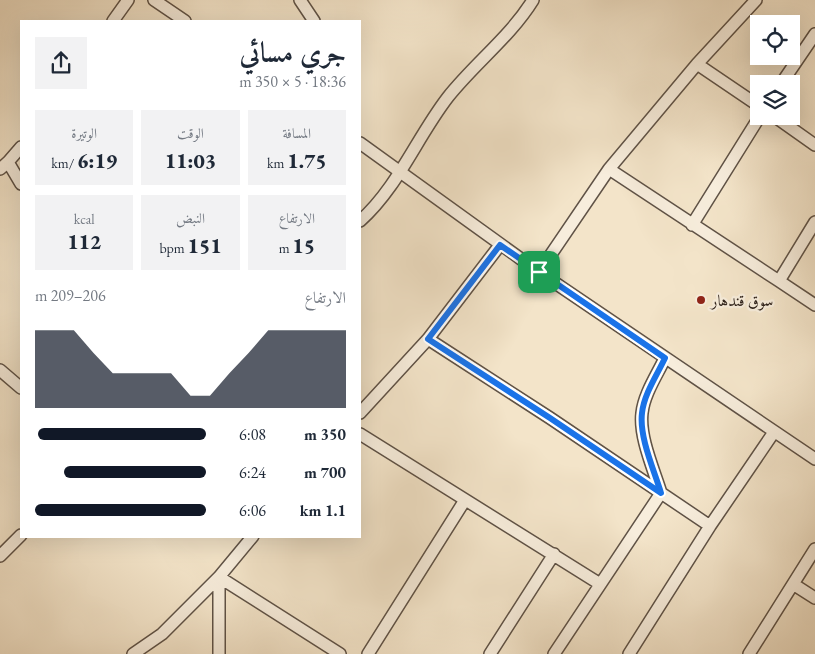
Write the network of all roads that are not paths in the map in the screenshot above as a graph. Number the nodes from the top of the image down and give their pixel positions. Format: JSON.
{"nodes":[{"id":1,"x":128,"y":0,"type":"edge"},
{"id":2,"x":154,"y":0,"type":"edge"},
{"id":3,"x":300,"y":0,"type":"edge"},
{"id":4,"x":533,"y":0,"type":"edge"},
{"id":5,"x":756,"y":0,"type":"edge"},
{"id":6,"x":114,"y":20,"type":"edge"},
{"id":7,"x":184,"y":20,"type":"edge"},
{"id":8,"x":313,"y":20,"type":"edge"},
{"id":9,"x":815,"y":34,"type":"edge"},
{"id":10,"x":697,"y":64,"type":"junction"},
{"id":11,"x":787,"y":75,"type":"edge"},
{"id":12,"x":750,"y":100,"type":"edge"},
{"id":13,"x":754,"y":125,"type":"edge"},
{"id":14,"x":787,"y":125,"type":"edge"},
{"id":15,"x":361,"y":144,"type":"edge"},
{"id":16,"x":815,"y":145,"type":"edge"},
{"id":17,"x":20,"y":148,"type":"edge"},
{"id":18,"x":4,"y":166,"type":"edge"},
{"id":19,"x":609,"y":169,"type":"junction"},
{"id":20,"x":400,"y":171,"type":"junction"},
{"id":21,"x":20,"y":183,"type":"edge"},
{"id":22,"x":361,"y":220,"type":"edge"},
{"id":23,"x":815,"y":222,"type":"edge"},
{"id":24,"x":692,"y":225,"type":"junction"},
{"id":25,"x":500,"y":245,"type":"junction"},
{"id":26,"x":539,"y":272,"type":"junction"},
{"id":27,"x":779,"y":282,"type":"junction"},
{"id":28,"x":815,"y":306,"type":"edge"},
{"id":29,"x":428,"y":339,"type":"junction"},
{"id":30,"x":665,"y":358,"type":"junction"},
{"id":31,"x":0,"y":370,"type":"edge"},
{"id":32,"x":20,"y":387,"type":"edge"},
{"id":33,"x":361,"y":412,"type":"edge"},
{"id":34,"x":774,"y":432,"type":"junction"},
{"id":35,"x":361,"y":435,"type":"edge"},
{"id":36,"x":815,"y":458,"type":"edge"},
{"id":37,"x":661,"y":493,"type":"junction"},
{"id":38,"x":465,"y":500,"type":"junction"},
{"id":39,"x":710,"y":526,"type":"junction"},
{"id":40,"x":20,"y":536,"type":"edge"},
{"id":41,"x":252,"y":538,"type":"edge"},
{"id":42,"x":815,"y":549,"type":"edge"},
{"id":43,"x":554,"y":554,"type":"junction"},
{"id":44,"x":0,"y":556,"type":"edge"},
{"id":45,"x":219,"y":577,"type":"junction"},
{"id":46,"x":600,"y":584,"type":"junction"},
{"id":47,"x":793,"y":584,"type":"junction"},
{"id":48,"x":815,"y":598,"type":"edge"},
{"id":49,"x":133,"y":654,"type":"edge"},
{"id":50,"x":219,"y":654,"type":"edge"},
{"id":51,"x":340,"y":654,"type":"edge"},
{"id":52,"x":368,"y":654,"type":"edge"},
{"id":53,"x":490,"y":654,"type":"edge"},
{"id":54,"x":554,"y":654,"type":"edge"},
{"id":55,"x":629,"y":654,"type":"edge"},
{"id":56,"x":749,"y":654,"type":"edge"}],
"edges":[{"from":1,"to":6,"type":"street"},
{"from":2,"to":7,"type":"street"},
{"from":3,"to":8,"type":"street"},
{"from":4,"to":20,"type":"street"},
{"from":5,"to":10,"type":"street"},
{"from":9,"to":11,"type":"street"},
{"from":10,"to":12,"type":"street"},
{"from":10,"to":19,"type":"street"},
{"from":13,"to":24,"type":"street"},
{"from":14,"to":16,"type":"street"},
{"from":15,"to":20,"type":"street"},
{"from":17,"to":18,"type":"street"},
{"from":18,"to":21,"type":"street"},
{"from":19,"to":24,"type":"street"},
{"from":19,"to":26,"type":"street"},
{"from":20,"to":22,"type":"street"},
{"from":20,"to":25,"type":"street"},
{"from":23,"to":27,"type":"street"},
{"from":24,"to":27,"type":"street"},
{"from":25,"to":26,"type":"street"},
{"from":25,"to":29,"type":"street"},
{"from":26,"to":30,"type":"street"},
{"from":27,"to":28,"type":"street"},
{"from":29,"to":33,"type":"street"},
{"from":29,"to":37,"type":"street"},
{"from":30,"to":34,"type":"street"},
{"from":30,"to":37,"type":"street"},
{"from":31,"to":32,"type":"street"},
{"from":34,"to":36,"type":"street"},
{"from":34,"to":39,"type":"street"},
{"from":35,"to":38,"type":"street"},
{"from":37,"to":39,"type":"street"},
{"from":37,"to":46,"type":"street"},
{"from":38,"to":43,"type":"street"},
{"from":38,"to":52,"type":"street"},
{"from":39,"to":55,"type":"street"},
{"from":40,"to":44,"type":"street"},
{"from":41,"to":45,"type":"street"},
{"from":42,"to":47,"type":"street"},
{"from":43,"to":46,"type":"street"},
{"from":43,"to":53,"type":"street"},
{"from":45,"to":49,"type":"street"},
{"from":45,"to":50,"type":"street"},
{"from":45,"to":51,"type":"street"},
{"from":46,"to":54,"type":"street"},
{"from":47,"to":48,"type":"street"},
{"from":47,"to":56,"type":"street"}]}
